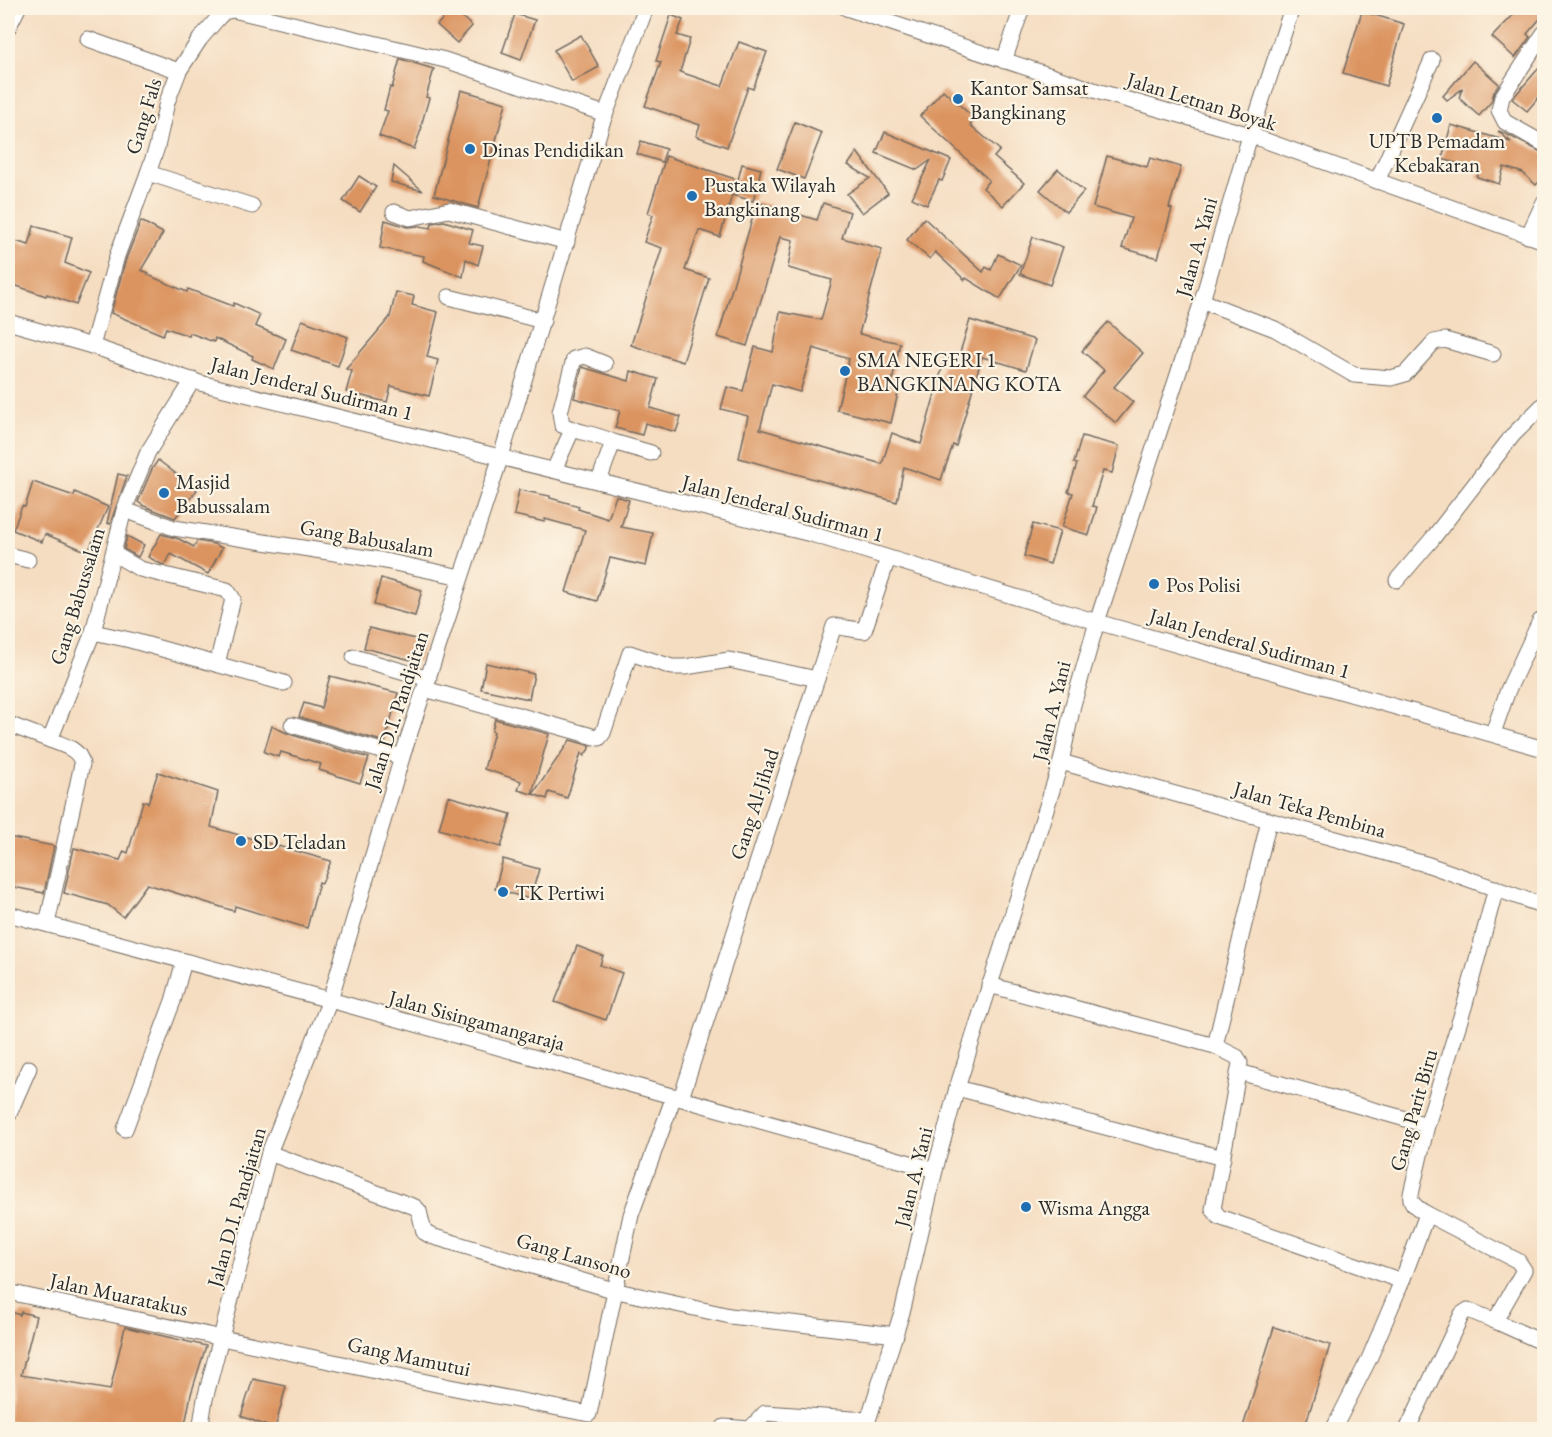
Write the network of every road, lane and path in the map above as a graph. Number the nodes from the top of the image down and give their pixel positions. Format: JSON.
{"nodes":[{"id":1,"x":18,"y":8,"type":"edge"},
{"id":2,"x":646,"y":8,"type":"edge"},
{"id":3,"x":846,"y":8,"type":"edge"},
{"id":4,"x":1022,"y":8,"type":"edge"},
{"id":5,"x":1292,"y":8,"type":"edge"},
{"id":6,"x":8,"y":28,"type":"edge"},
{"id":7,"x":1545,"y":33,"type":"edge"},
{"id":8,"x":87,"y":39,"type":"dead end"},
{"id":9,"x":1432,"y":60,"type":"dead end"},
{"id":10,"x":1004,"y":61,"type":"junction"},
{"id":11,"x":179,"y":71,"type":"junction"},
{"id":12,"x":605,"y":114,"type":"junction"},
{"id":13,"x":1250,"y":135,"type":"junction"},
{"id":14,"x":1545,"y":144,"type":"edge"},
{"id":15,"x":148,"y":173,"type":"junction"},
{"id":16,"x":1377,"y":181,"type":"junction"},
{"id":17,"x":1545,"y":202,"type":"edge"},
{"id":18,"x":252,"y":206,"type":"dead end"},
{"id":19,"x":394,"y":212,"type":"dead end"},
{"id":20,"x":1528,"y":236,"type":"junction"},
{"id":21,"x":1545,"y":241,"type":"edge"},
{"id":22,"x":567,"y":242,"type":"junction"},
{"id":23,"x":449,"y":297,"type":"dead end"},
{"id":24,"x":1202,"y":301,"type":"junction"},
{"id":25,"x":543,"y":321,"type":"junction"},
{"id":26,"x":8,"y":322,"type":"edge"},
{"id":27,"x":92,"y":346,"type":"junction"},
{"id":28,"x":1493,"y":354,"type":"dead end"},
{"id":29,"x":605,"y":364,"type":"dead end"},
{"id":30,"x":193,"y":380,"type":"junction"},
{"id":31,"x":1544,"y":404,"type":"edge"},
{"id":32,"x":572,"y":430,"type":"junction"},
{"id":33,"x":613,"y":442,"type":"junction"},
{"id":34,"x":651,"y":453,"type":"dead end"},
{"id":35,"x":501,"y":456,"type":"junction"},
{"id":36,"x":554,"y":470,"type":"junction"},
{"id":37,"x":599,"y":481,"type":"junction"},
{"id":38,"x":124,"y":510,"type":"junction"},
{"id":39,"x":114,"y":554,"type":"junction"},
{"id":40,"x":8,"y":555,"type":"edge"},
{"id":41,"x":888,"y":558,"type":"junction"},
{"id":42,"x":28,"y":560,"type":"dead end"},
{"id":43,"x":461,"y":577,"type":"junction"},
{"id":44,"x":1397,"y":580,"type":"dead end"},
{"id":45,"x":1540,"y":621,"type":"dead end"},
{"id":46,"x":1097,"y":622,"type":"junction"},
{"id":47,"x":93,"y":632,"type":"junction"},
{"id":48,"x":354,"y":657,"type":"dead end"},
{"id":49,"x":217,"y":664,"type":"junction"},
{"id":50,"x":817,"y":679,"type":"junction"},
{"id":51,"x":284,"y":683,"type":"dead end"},
{"id":52,"x":427,"y":684,"type":"junction"},
{"id":53,"x":8,"y":724,"type":"edge"},
{"id":54,"x":291,"y":725,"type":"dead end"},
{"id":55,"x":1493,"y":733,"type":"junction"},
{"id":56,"x":50,"y":740,"type":"junction"},
{"id":57,"x":1545,"y":749,"type":"edge"},
{"id":58,"x":402,"y":758,"type":"junction"},
{"id":59,"x":1061,"y":762,"type":"junction"},
{"id":60,"x":1269,"y":820,"type":"junction"},
{"id":61,"x":1496,"y":888,"type":"junction"},
{"id":62,"x":1545,"y":906,"type":"edge"},
{"id":63,"x":8,"y":914,"type":"edge"},
{"id":64,"x":47,"y":924,"type":"junction"},
{"id":65,"x":184,"y":961,"type":"junction"},
{"id":66,"x":989,"y":985,"type":"junction"},
{"id":67,"x":330,"y":1000,"type":"junction"},
{"id":68,"x":1215,"y":1046,"type":"junction"},
{"id":69,"x":29,"y":1068,"type":"dead end"},
{"id":70,"x":1239,"y":1072,"type":"junction"},
{"id":71,"x":957,"y":1088,"type":"junction"},
{"id":72,"x":678,"y":1097,"type":"junction"},
{"id":73,"x":8,"y":1116,"type":"edge"},
{"id":74,"x":1427,"y":1125,"type":"junction"},
{"id":75,"x":125,"y":1129,"type":"dead end"},
{"id":76,"x":269,"y":1153,"type":"junction"},
{"id":77,"x":1222,"y":1158,"type":"junction"},
{"id":78,"x":935,"y":1170,"type":"junction"},
{"id":79,"x":1427,"y":1215,"type":"junction"},
{"id":80,"x":1402,"y":1281,"type":"junction"},
{"id":81,"x":614,"y":1290,"type":"junction"},
{"id":82,"x":8,"y":1292,"type":"edge"},
{"id":83,"x":1496,"y":1321,"type":"junction"},
{"id":84,"x":896,"y":1335,"type":"junction"},
{"id":85,"x":222,"y":1337,"type":"junction"},
{"id":86,"x":1545,"y":1343,"type":"edge"},
{"id":87,"x":587,"y":1414,"type":"junction"},
{"id":88,"x":866,"y":1425,"type":"edge"},
{"id":89,"x":724,"y":1427,"type":"dead end"},
{"id":90,"x":200,"y":1430,"type":"edge"},
{"id":91,"x":587,"y":1430,"type":"edge"},
{"id":92,"x":1334,"y":1430,"type":"edge"},
{"id":93,"x":1407,"y":1430,"type":"edge"}],
"edges":[{"from":1,"to":6,"type":"street"},
{"from":2,"to":12,"type":"street","name":"Jalan D.I. Pandjaitan"},
{"from":3,"to":10,"type":"street","name":"Jalan Letnan Boyak"},
{"from":4,"to":10,"type":"street"},
{"from":5,"to":13,"type":"street","name":"Jalan A. Yani"},
{"from":7,"to":14,"type":"street"},
{"from":8,"to":11,"type":"street"},
{"from":9,"to":16,"type":"street"},
{"from":10,"to":13,"type":"street","name":"Jalan Letnan Boyak"},
{"from":11,"to":12,"type":"street","name":"Gang Fals"},
{"from":11,"to":15,"type":"street","name":"Gang Fals"},
{"from":12,"to":22,"type":"street","name":"Jalan D.I. Pandjaitan"},
{"from":13,"to":16,"type":"street","name":"Jalan Letnan Boyak"},
{"from":13,"to":24,"type":"street","name":"Jalan A. Yani"},
{"from":15,"to":18,"type":"street"},
{"from":15,"to":27,"type":"street","name":"Gang Fals"},
{"from":16,"to":20,"type":"street","name":"Jalan Letnan Boyak"},
{"from":17,"to":20,"type":"street"},
{"from":19,"to":22,"type":"street"},
{"from":20,"to":21,"type":"street","name":"Jalan Letnan Boyak"},
{"from":22,"to":25,"type":"street","name":"Jalan D.I. Pandjaitan"},
{"from":23,"to":25,"type":"street"},
{"from":24,"to":28,"type":"street"},
{"from":24,"to":46,"type":"street","name":"Jalan A. Yani"},
{"from":25,"to":35,"type":"street","name":"Jalan D.I. Pandjaitan"},
{"from":26,"to":27,"type":"street","name":"Jalan Jenderal Sudirman 1"},
{"from":27,"to":30,"type":"street","name":"Jalan Jenderal Sudirman 1"},
{"from":29,"to":32,"type":"street"},
{"from":30,"to":35,"type":"street","name":"Jalan Jenderal Sudirman 1"},
{"from":30,"to":38,"type":"street","name":"Gang Babussalam"},
{"from":31,"to":44,"type":"street"},
{"from":32,"to":33,"type":"street"},
{"from":32,"to":36,"type":"street"},
{"from":33,"to":34,"type":"street"},
{"from":33,"to":37,"type":"street"},
{"from":35,"to":36,"type":"street","name":"Jalan Jenderal Sudirman 1"},
{"from":35,"to":43,"type":"street","name":"Jalan D.I. Pandjaitan"},
{"from":36,"to":37,"type":"street","name":"Jalan Jenderal Sudirman 1"},
{"from":37,"to":41,"type":"street","name":"Jalan Jenderal Sudirman 1"},
{"from":38,"to":39,"type":"street","name":"Gang Babussalam"},
{"from":38,"to":43,"type":"street","name":"Gang Babusalam"},
{"from":39,"to":47,"type":"street","name":"Gang Babussalam"},
{"from":39,"to":49,"type":"street"},
{"from":40,"to":42,"type":"street"},
{"from":41,"to":46,"type":"street","name":"Jalan Jenderal Sudirman 1"},
{"from":41,"to":50,"type":"street","name":"Gang Al-Jihad"},
{"from":43,"to":52,"type":"street","name":"Jalan D.I. Pandjaitan"},
{"from":45,"to":55,"type":"street"},
{"from":46,"to":55,"type":"street","name":"Jalan Jenderal Sudirman 1"},
{"from":46,"to":59,"type":"street","name":"Jalan A. Yani"},
{"from":47,"to":49,"type":"street"},
{"from":47,"to":56,"type":"street","name":"Gang Babussalam"},
{"from":48,"to":52,"type":"street"},
{"from":49,"to":51,"type":"street"},
{"from":50,"to":52,"type":"street"},
{"from":50,"to":72,"type":"street","name":"Gang Al-Jihad"},
{"from":52,"to":58,"type":"street","name":"Jalan D.I. Pandjaitan"},
{"from":53,"to":56,"type":"street"},
{"from":54,"to":58,"type":"street"},
{"from":55,"to":57,"type":"street","name":"Jalan Jenderal Sudirman 1"},
{"from":56,"to":64,"type":"street"},
{"from":58,"to":67,"type":"street","name":"Jalan D.I. Pandjaitan"},
{"from":59,"to":60,"type":"street","name":"Jalan Teka Pembina"},
{"from":59,"to":66,"type":"street","name":"Jalan A. Yani"},
{"from":60,"to":61,"type":"street","name":"Jalan Teka Pembina"},
{"from":60,"to":68,"type":"street"},
{"from":61,"to":62,"type":"street","name":"Jalan Teka Pembina"},
{"from":61,"to":74,"type":"street","name":"Gang Parit Biru"},
{"from":63,"to":64,"type":"street","name":"Jalan Sisingamangaraja"},
{"from":64,"to":65,"type":"street","name":"Jalan Sisingamangaraja"},
{"from":65,"to":67,"type":"street","name":"Jalan Sisingamangaraja"},
{"from":65,"to":75,"type":"street"},
{"from":66,"to":68,"type":"street"},
{"from":66,"to":71,"type":"street","name":"Jalan A. Yani"},
{"from":67,"to":72,"type":"street","name":"Jalan Sisingamangaraja"},
{"from":67,"to":76,"type":"street","name":"Jalan D.I. Pandjaitan"},
{"from":68,"to":70,"type":"street"},
{"from":69,"to":73,"type":"street"},
{"from":70,"to":74,"type":"street"},
{"from":70,"to":77,"type":"street"},
{"from":71,"to":77,"type":"street"},
{"from":71,"to":78,"type":"street","name":"Jalan A. Yani"},
{"from":72,"to":78,"type":"street","name":"Jalan Sisingamangaraja"},
{"from":72,"to":81,"type":"street"},
{"from":74,"to":79,"type":"street","name":"Gang Parit Biru"},
{"from":76,"to":81,"type":"street","name":"Gang Lansono"},
{"from":76,"to":85,"type":"street","name":"Jalan D.I. Pandjaitan"},
{"from":77,"to":80,"type":"street"},
{"from":78,"to":84,"type":"street","name":"Jalan A. Yani"},
{"from":79,"to":80,"type":"street"},
{"from":79,"to":83,"type":"street"},
{"from":80,"to":92,"type":"street"},
{"from":81,"to":84,"type":"street","name":"Gang Lansono"},
{"from":81,"to":87,"type":"street"},
{"from":82,"to":85,"type":"street","name":"Jalan Muaratakus"},
{"from":83,"to":86,"type":"street"},
{"from":83,"to":93,"type":"street"},
{"from":84,"to":88,"type":"street","name":"Jalan A. Yani"},
{"from":85,"to":87,"type":"street","name":"Gang Mamutui"},
{"from":85,"to":90,"type":"street","name":"Jalan D.I. Pandjaitan"},
{"from":87,"to":91,"type":"street"},
{"from":88,"to":89,"type":"street"}]}
